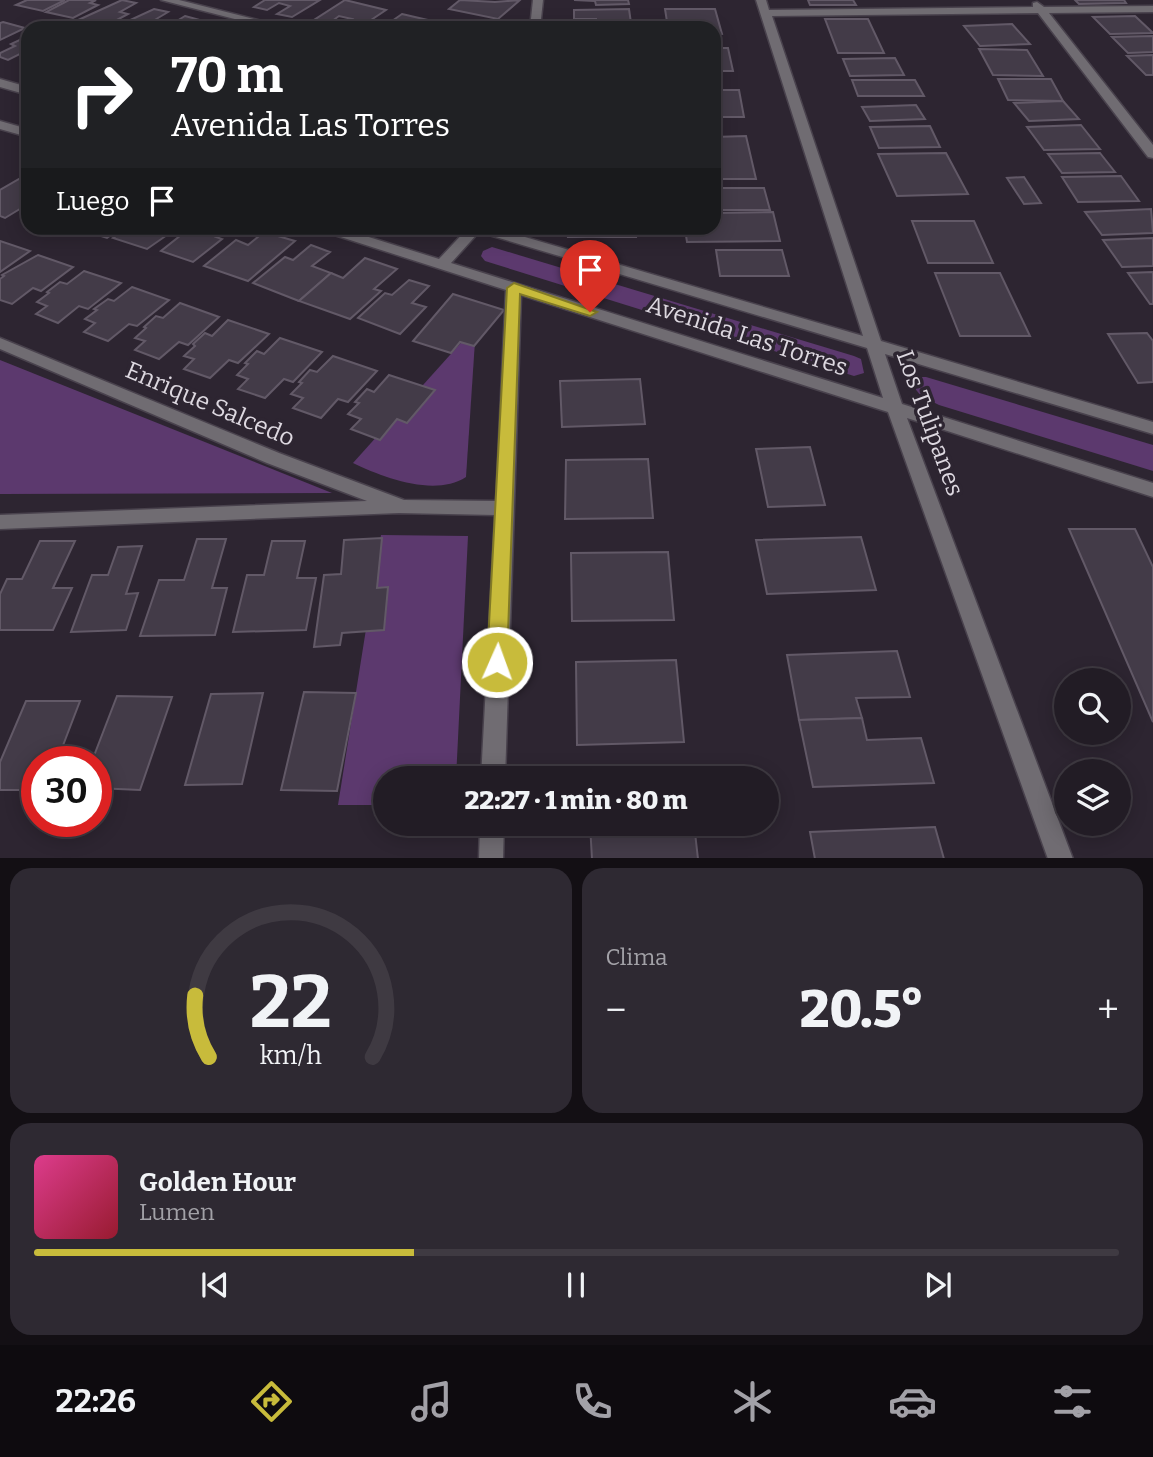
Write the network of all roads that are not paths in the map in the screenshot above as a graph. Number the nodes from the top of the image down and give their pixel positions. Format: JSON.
{"nodes":[{"id":1,"x":166,"y":0,"type":"edge"},
{"id":2,"x":538,"y":0,"type":"edge"},
{"id":3,"x":1037,"y":5,"type":"edge"},
{"id":4,"x":764,"y":6,"type":"edge"},
{"id":5,"x":1153,"y":9,"type":"edge"},
{"id":6,"x":254,"y":21,"type":"edge"},
{"id":7,"x":536,"y":21,"type":"edge"},
{"id":8,"x":0,"y":83,"type":"edge"},
{"id":9,"x":21,"y":89,"type":"edge"},
{"id":10,"x":0,"y":125,"type":"edge"},
{"id":11,"x":21,"y":131,"type":"edge"},
{"id":12,"x":1153,"y":154,"type":"edge"},
{"id":13,"x":349,"y":235,"type":"edge"},
{"id":14,"x":469,"y":235,"type":"edge"},
{"id":15,"x":504,"y":235,"type":"edge"},
{"id":16,"x":442,"y":264,"type":"junction"},
{"id":17,"x":514,"y":288,"type":"junction"},
{"id":18,"x":0,"y":343,"type":"edge"},
{"id":19,"x":875,"y":346,"type":"junction"},
{"id":20,"x":895,"y":409,"type":"junction"},
{"id":21,"x":1153,"y":428,"type":"edge"},
{"id":22,"x":1153,"y":490,"type":"edge"},
{"id":23,"x":403,"y":507,"type":"junction"},
{"id":24,"x":506,"y":508,"type":"junction"},
{"id":25,"x":0,"y":522,"type":"edge"},
{"id":26,"x":494,"y":766,"type":"edge"},
{"id":27,"x":492,"y":836,"type":"edge"},
{"id":28,"x":491,"y":858,"type":"edge"},
{"id":29,"x":1061,"y":858,"type":"edge"}],
"edges":[{"from":1,"to":6,"type":"street"},
{"from":2,"to":7,"type":"street"},
{"from":3,"to":4,"type":"street"},
{"from":3,"to":5,"type":"street"},
{"from":3,"to":12,"type":"street"},
{"from":4,"to":19,"type":"street","name":"Los Tulipanes"},
{"from":8,"to":9,"type":"street"},
{"from":10,"to":11,"type":"street"},
{"from":13,"to":16,"type":"street","name":"Avenida Las Torres"},
{"from":14,"to":16,"type":"street"},
{"from":15,"to":19,"type":"street","name":"Avenida Las Torres"},
{"from":16,"to":17,"type":"street","name":"Avenida Las Torres"},
{"from":17,"to":20,"type":"street","name":"Avenida Las Torres"},
{"from":17,"to":24,"type":"street"},
{"from":18,"to":23,"type":"street","name":"Enrique Salcedo"},
{"from":19,"to":20,"type":"street","name":"Los Tulipanes"},
{"from":19,"to":21,"type":"street","name":"Avenida Las Torres"},
{"from":20,"to":22,"type":"street","name":"Avenida Las Torres"},
{"from":20,"to":29,"type":"street","name":"Los Tulipanes"},
{"from":23,"to":24,"type":"street","name":"Enrique Salcedo"},
{"from":23,"to":25,"type":"street","name":"Enrique Salcedo"},
{"from":24,"to":26,"type":"street"},
{"from":27,"to":28,"type":"street"}]}
